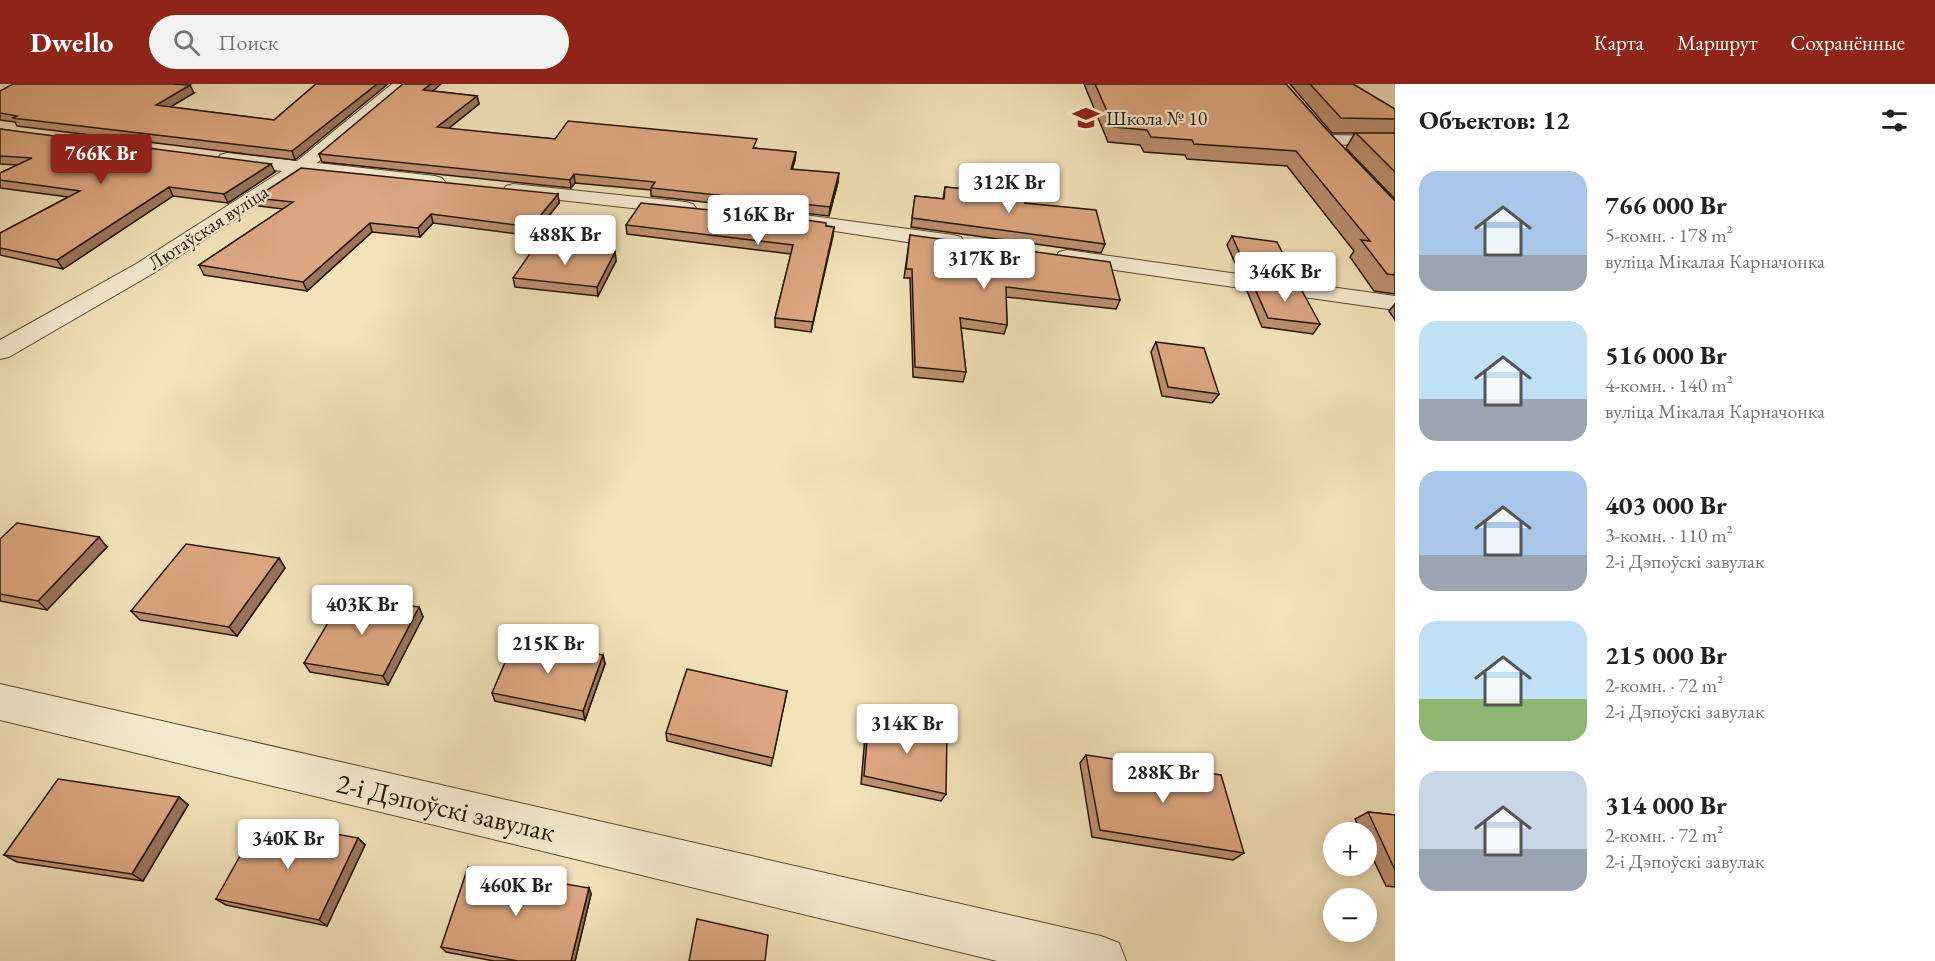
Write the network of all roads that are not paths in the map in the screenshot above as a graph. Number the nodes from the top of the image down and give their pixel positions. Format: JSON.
{"nodes":[{"id":1,"x":402,"y":84,"type":"edge"},
{"id":2,"x":1312,"y":124,"type":"edge"},
{"id":3,"x":1326,"y":140,"type":"junction"},
{"id":4,"x":1395,"y":141,"type":"edge"},
{"id":5,"x":208,"y":156,"type":"edge"},
{"id":6,"x":1341,"y":157,"type":"edge"},
{"id":7,"x":300,"y":168,"type":"junction"},
{"id":8,"x":454,"y":184,"type":"edge"},
{"id":9,"x":490,"y":188,"type":"edge"},
{"id":10,"x":703,"y":210,"type":"edge"},
{"id":11,"x":762,"y":216,"type":"edge"},
{"id":12,"x":973,"y":244,"type":"edge"},
{"id":13,"x":1044,"y":254,"type":"edge"},
{"id":14,"x":1395,"y":303,"type":"edge"},
{"id":15,"x":0,"y":351,"type":"edge"},
{"id":16,"x":0,"y":702,"type":"edge"},
{"id":17,"x":1101,"y":961,"type":"edge"}],
"edges":[{"from":1,"to":7,"type":"street","name":"Лютаўская вуліца"},
{"from":2,"to":3,"type":"street"},
{"from":3,"to":4,"type":"street"},
{"from":3,"to":6,"type":"street"},
{"from":5,"to":7,"type":"street"},
{"from":7,"to":8,"type":"street"},
{"from":7,"to":15,"type":"street","name":"Лютаўская вуліца"},
{"from":9,"to":10,"type":"street"},
{"from":11,"to":12,"type":"street"},
{"from":13,"to":14,"type":"street"},
{"from":16,"to":17,"type":"street","name":"2-і Дэпоўскі завулак"}]}
